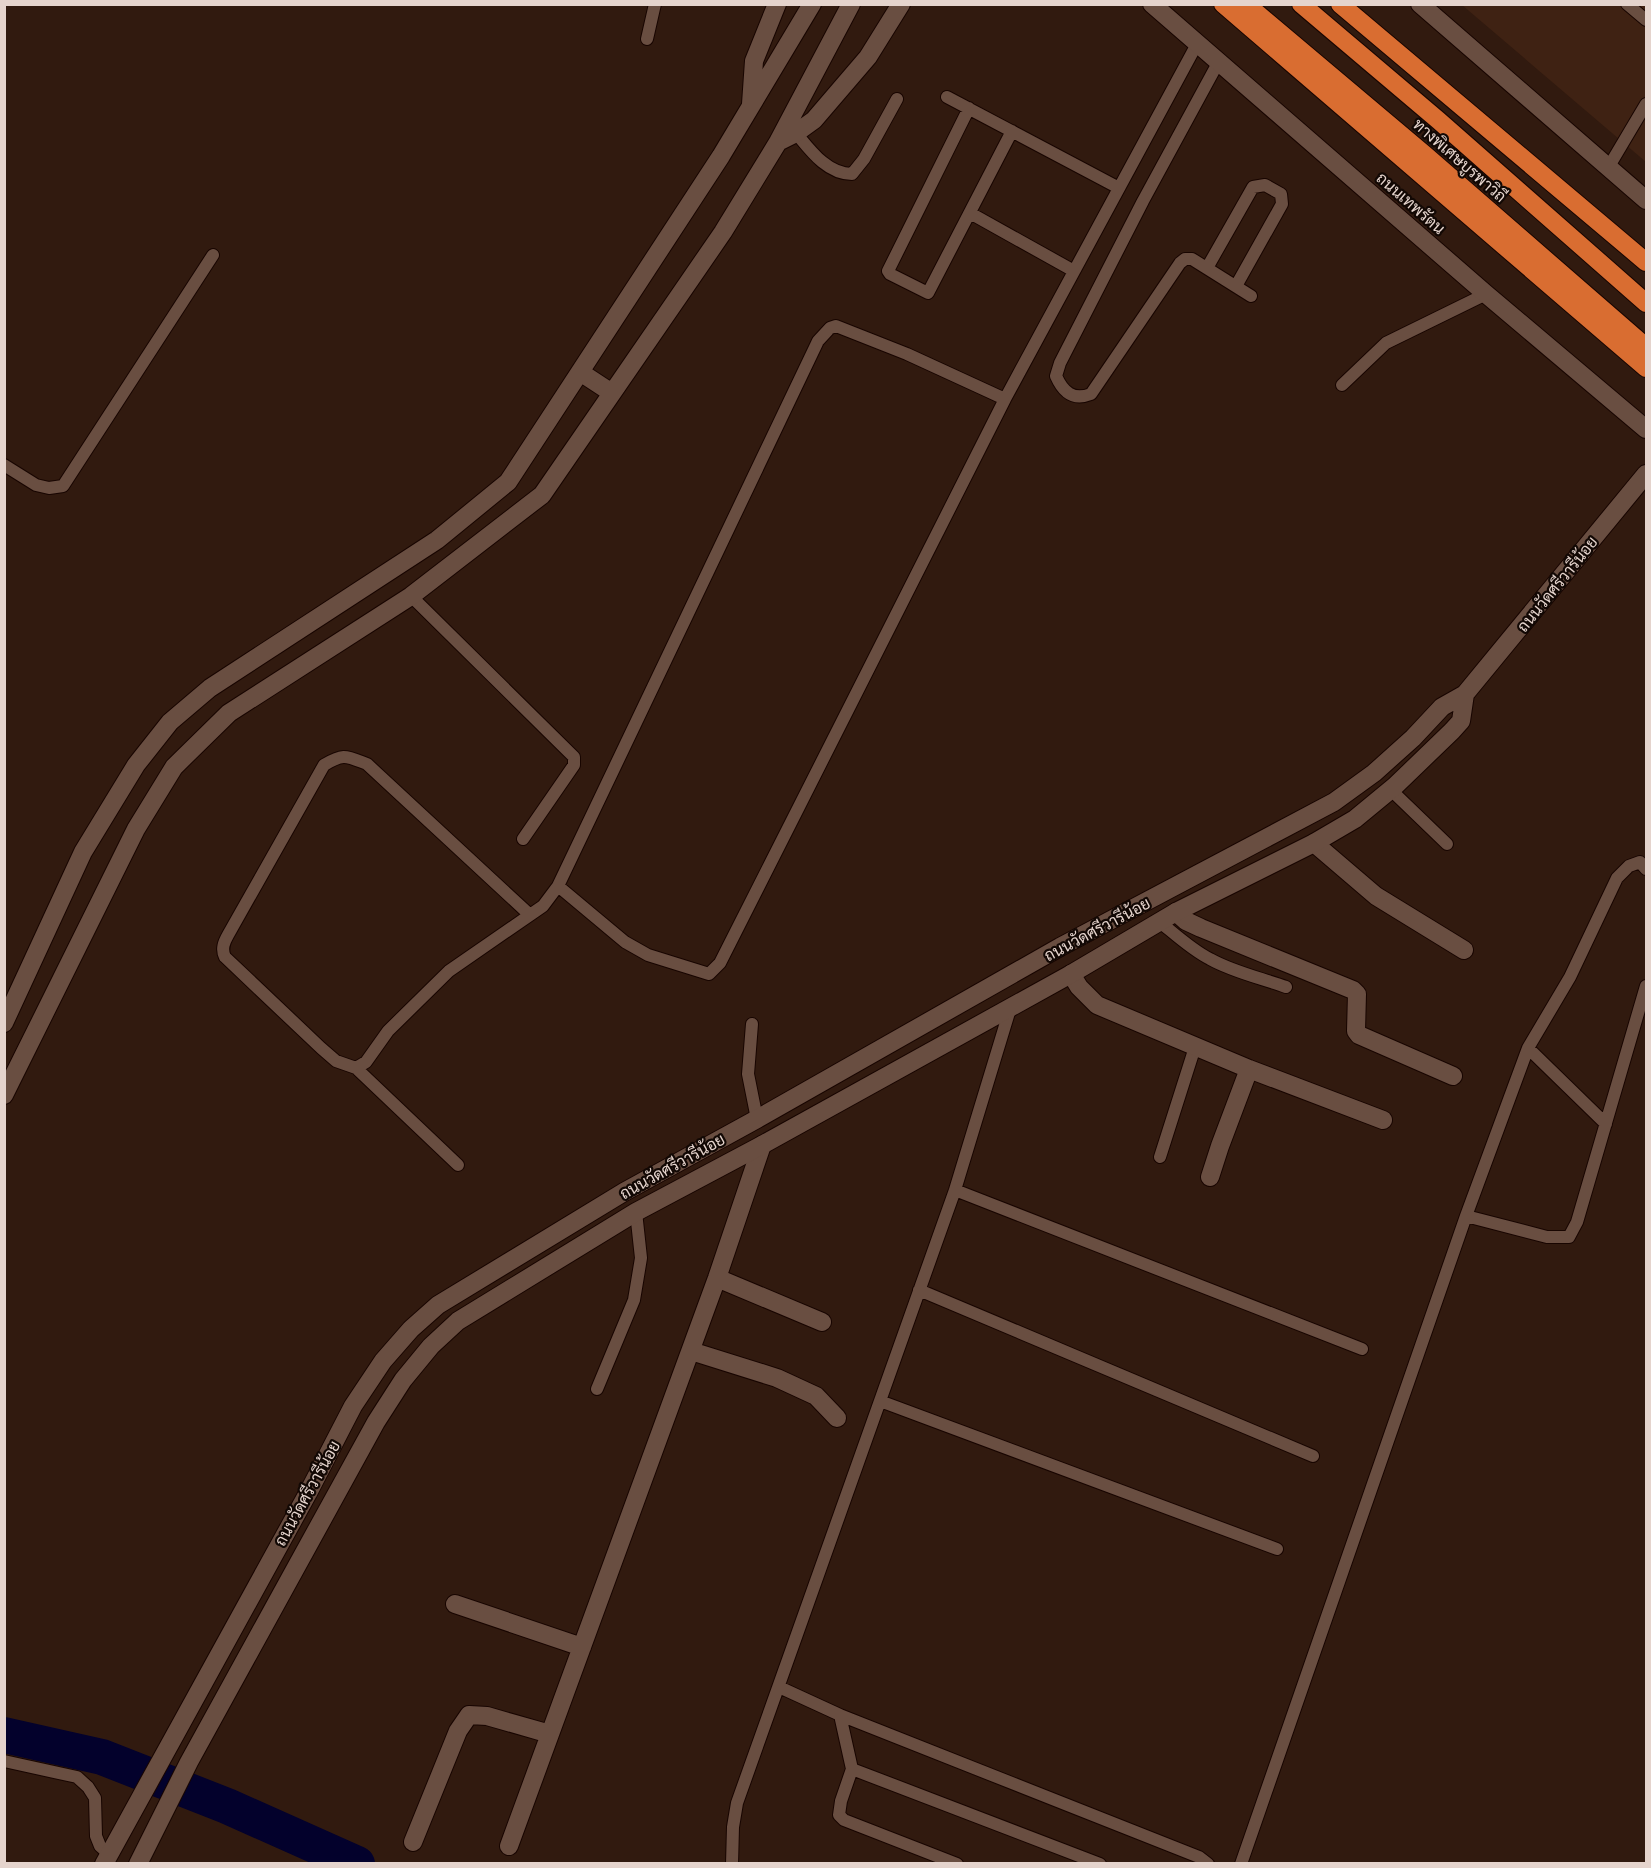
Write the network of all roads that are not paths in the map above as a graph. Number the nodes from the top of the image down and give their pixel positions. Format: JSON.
{"nodes":[{"id":1,"x":655,"y":4,"type":"edge"},
{"id":2,"x":777,"y":4,"type":"edge"},
{"id":3,"x":812,"y":4,"type":"edge"},
{"id":4,"x":851,"y":4,"type":"edge"},
{"id":5,"x":901,"y":4,"type":"edge"},
{"id":6,"x":1152,"y":4,"type":"edge"},
{"id":7,"x":1223,"y":4,"type":"edge"},
{"id":8,"x":1246,"y":4,"type":"edge"},
{"id":9,"x":1301,"y":4,"type":"edge"},
{"id":10,"x":1340,"y":4,"type":"edge"},
{"id":11,"x":1420,"y":4,"type":"edge"},
{"id":12,"x":1627,"y":4,"type":"edge"},
{"id":13,"x":1647,"y":20,"type":"edge"},
{"id":14,"x":647,"y":39,"type":"dead end"},
{"id":15,"x":1197,"y":44,"type":"junction"},
{"id":16,"x":1218,"y":63,"type":"junction"},
{"id":17,"x":947,"y":97,"type":"dead end"},
{"id":18,"x":897,"y":99,"type":"dead end"},
{"id":19,"x":1647,"y":104,"type":"edge"},
{"id":20,"x":751,"y":106,"type":"junction"},
{"id":21,"x":969,"y":108,"type":"junction"},
{"id":22,"x":1012,"y":131,"type":"junction"},
{"id":23,"x":796,"y":133,"type":"junction"},
{"id":24,"x":778,"y":142,"type":"junction"},
{"id":25,"x":1608,"y":168,"type":"junction"},
{"id":26,"x":1119,"y":188,"type":"junction"},
{"id":27,"x":1647,"y":200,"type":"edge"},
{"id":28,"x":970,"y":213,"type":"junction"},
{"id":29,"x":213,"y":255,"type":"dead end"},
{"id":30,"x":1647,"y":262,"type":"edge"},
{"id":31,"x":1207,"y":268,"type":"junction"},
{"id":32,"x":1074,"y":271,"type":"junction"},
{"id":33,"x":1236,"y":286,"type":"junction"},
{"id":34,"x":1486,"y":294,"type":"junction"},
{"id":35,"x":1251,"y":296,"type":"dead end"},
{"id":36,"x":1647,"y":303,"type":"edge"},
{"id":37,"x":1647,"y":347,"type":"edge"},
{"id":38,"x":1647,"y":368,"type":"edge"},
{"id":39,"x":580,"y":372,"type":"junction"},
{"id":40,"x":1342,"y":385,"type":"dead end"},
{"id":41,"x":612,"y":393,"type":"junction"},
{"id":42,"x":1005,"y":399,"type":"junction"},
{"id":43,"x":1647,"y":429,"type":"edge"},
{"id":44,"x":4,"y":465,"type":"edge"},
{"id":45,"x":1647,"y":474,"type":"edge"},
{"id":46,"x":411,"y":596,"type":"junction"},
{"id":47,"x":1465,"y":694,"type":"junction"},
{"id":48,"x":1391,"y":790,"type":"junction"},
{"id":49,"x":523,"y":839,"type":"dead end"},
{"id":50,"x":1314,"y":843,"type":"junction"},
{"id":51,"x":1447,"y":844,"type":"dead end"},
{"id":52,"x":1647,"y":869,"type":"edge"},
{"id":53,"x":558,"y":886,"type":"junction"},
{"id":54,"x":1176,"y":912,"type":"junction"},
{"id":55,"x":530,"y":915,"type":"junction"},
{"id":56,"x":1160,"y":922,"type":"junction"},
{"id":57,"x":1464,"y":950,"type":"dead end"},
{"id":58,"x":1071,"y":974,"type":"junction"},
{"id":59,"x":1647,"y":986,"type":"edge"},
{"id":60,"x":1286,"y":987,"type":"dead end"},
{"id":61,"x":1011,"y":1006,"type":"junction"},
{"id":62,"x":4,"y":1023,"type":"edge"},
{"id":63,"x":753,"y":1024,"type":"dead end"},
{"id":64,"x":1195,"y":1047,"type":"junction"},
{"id":65,"x":1528,"y":1048,"type":"junction"},
{"id":66,"x":356,"y":1068,"type":"junction"},
{"id":67,"x":1249,"y":1069,"type":"junction"},
{"id":68,"x":1453,"y":1076,"type":"dead end"},
{"id":69,"x":4,"y":1095,"type":"edge"},
{"id":70,"x":758,"y":1119,"type":"junction"},
{"id":71,"x":1383,"y":1120,"type":"dead end"},
{"id":72,"x":1606,"y":1124,"type":"junction"},
{"id":73,"x":762,"y":1145,"type":"junction"},
{"id":74,"x":1160,"y":1157,"type":"dead end"},
{"id":75,"x":458,"y":1165,"type":"dead end"},
{"id":76,"x":1210,"y":1177,"type":"dead end"},
{"id":77,"x":955,"y":1190,"type":"junction"},
{"id":78,"x":636,"y":1212,"type":"junction"},
{"id":79,"x":1466,"y":1216,"type":"junction"},
{"id":80,"x":717,"y":1278,"type":"junction"},
{"id":81,"x":919,"y":1290,"type":"junction"},
{"id":82,"x":822,"y":1322,"type":"dead end"},
{"id":83,"x":1362,"y":1349,"type":"dead end"},
{"id":84,"x":691,"y":1351,"type":"junction"},
{"id":85,"x":597,"y":1389,"type":"dead end"},
{"id":86,"x":880,"y":1401,"type":"junction"},
{"id":87,"x":837,"y":1418,"type":"dead end"},
{"id":88,"x":1313,"y":1456,"type":"dead end"},
{"id":89,"x":1277,"y":1549,"type":"dead end"},
{"id":90,"x":455,"y":1604,"type":"dead end"},
{"id":91,"x":582,"y":1647,"type":"junction"},
{"id":92,"x":779,"y":1687,"type":"junction"},
{"id":93,"x":840,"y":1715,"type":"junction"},
{"id":94,"x":550,"y":1734,"type":"junction"},
{"id":95,"x":4,"y":1761,"type":"edge"},
{"id":96,"x":852,"y":1769,"type":"junction"},
{"id":97,"x":413,"y":1842,"type":"dead end"},
{"id":98,"x":509,"y":1846,"type":"dead end"},
{"id":99,"x":106,"y":1859,"type":"edge"},
{"id":100,"x":138,"y":1863,"type":"edge"},
{"id":101,"x":732,"y":1863,"type":"edge"},
{"id":102,"x":957,"y":1863,"type":"edge"},
{"id":103,"x":1100,"y":1863,"type":"edge"},
{"id":104,"x":1208,"y":1863,"type":"edge"},
{"id":105,"x":1241,"y":1863,"type":"edge"}],
"edges":[{"from":1,"to":14,"type":"lane"},
{"from":2,"to":20,"type":"street"},
{"from":3,"to":20,"type":"street"},
{"from":4,"to":24,"type":"street"},
{"from":5,"to":23,"type":"street"},
{"from":6,"to":15,"type":"street","name":"ถนนเทพรัตน"},
{"from":7,"to":38,"type":"highway","name":"ถนนเทพรัตน"},
{"from":8,"to":37,"type":"highway","name":"ทางพิเศษบูรพาวิถี"},
{"from":9,"to":36,"type":"highway","name":"ทางพิเศษบูรพาวิถี"},
{"from":10,"to":30,"type":"highway"},
{"from":11,"to":25,"type":"street"},
{"from":12,"to":13,"type":"lane"},
{"from":15,"to":16,"type":"street","name":"ถนนเทพรัตน"},
{"from":15,"to":26,"type":"lane"},
{"from":16,"to":31,"type":"lane"},
{"from":16,"to":34,"type":"street","name":"ถนนเทพรัตน"},
{"from":17,"to":21,"type":"lane"},
{"from":18,"to":23,"type":"lane"},
{"from":19,"to":25,"type":"lane"},
{"from":20,"to":39,"type":"street"},
{"from":21,"to":22,"type":"lane"},
{"from":21,"to":28,"type":"lane"},
{"from":22,"to":26,"type":"lane"},
{"from":22,"to":28,"type":"lane"},
{"from":23,"to":24,"type":"street"},
{"from":24,"to":41,"type":"street"},
{"from":25,"to":27,"type":"street"},
{"from":26,"to":32,"type":"lane"},
{"from":28,"to":32,"type":"lane"},
{"from":29,"to":44,"type":"lane"},
{"from":31,"to":33,"type":"lane"},
{"from":31,"to":33,"type":"lane"},
{"from":32,"to":42,"type":"lane"},
{"from":33,"to":35,"type":"lane"},
{"from":34,"to":40,"type":"lane"},
{"from":34,"to":43,"type":"street","name":"ถนนเทพรัตน"},
{"from":39,"to":41,"type":"street"},
{"from":39,"to":62,"type":"street"},
{"from":41,"to":46,"type":"street"},
{"from":42,"to":53,"type":"lane"},
{"from":42,"to":53,"type":"lane"},
{"from":45,"to":47,"type":"street","name":"ถนนวัดศรีวารีน้อย"},
{"from":46,"to":49,"type":"lane"},
{"from":46,"to":69,"type":"street"},
{"from":47,"to":48,"type":"street","name":"ถนนวัดศรีวารีน้อย"},
{"from":47,"to":70,"type":"street","name":"ถนนวัดศรีวารีน้อย"},
{"from":48,"to":50,"type":"street","name":"ถนนวัดศรีวารีน้อย"},
{"from":48,"to":51,"type":"lane"},
{"from":50,"to":54,"type":"street","name":"ถนนวัดศรีวารีน้อย"},
{"from":50,"to":57,"type":"street"},
{"from":52,"to":65,"type":"lane"},
{"from":53,"to":55,"type":"lane"},
{"from":54,"to":56,"type":"street","name":"ถนนวัดศรีวารีน้อย"},
{"from":54,"to":68,"type":"street"},
{"from":55,"to":66,"type":"lane"},
{"from":55,"to":66,"type":"lane"},
{"from":56,"to":58,"type":"street","name":"ถนนวัดศรีวารีน้อย"},
{"from":56,"to":60,"type":"lane"},
{"from":58,"to":61,"type":"street","name":"ถนนวัดศรีวารีน้อย"},
{"from":58,"to":64,"type":"street"},
{"from":59,"to":72,"type":"lane"},
{"from":61,"to":73,"type":"street","name":"ถนนวัดศรีวารีน้อย"},
{"from":61,"to":77,"type":"lane"},
{"from":63,"to":70,"type":"lane"},
{"from":64,"to":67,"type":"street"},
{"from":64,"to":74,"type":"lane"},
{"from":65,"to":72,"type":"lane"},
{"from":65,"to":79,"type":"lane"},
{"from":66,"to":75,"type":"lane"},
{"from":67,"to":71,"type":"street"},
{"from":67,"to":76,"type":"street"},
{"from":70,"to":99,"type":"street","name":"ถนนวัดศรีวารีน้อย"},
{"from":72,"to":79,"type":"lane"},
{"from":73,"to":78,"type":"street","name":"ถนนวัดศรีวารีน้อย"},
{"from":73,"to":80,"type":"street"},
{"from":77,"to":81,"type":"lane"},
{"from":77,"to":83,"type":"lane"},
{"from":78,"to":85,"type":"lane"},
{"from":78,"to":100,"type":"street","name":"ถนนวัดศรีวารีน้อย"},
{"from":79,"to":105,"type":"lane"},
{"from":80,"to":82,"type":"street"},
{"from":80,"to":84,"type":"street"},
{"from":81,"to":86,"type":"lane"},
{"from":81,"to":88,"type":"lane"},
{"from":84,"to":87,"type":"street"},
{"from":84,"to":91,"type":"street"},
{"from":86,"to":89,"type":"lane"},
{"from":86,"to":92,"type":"lane"},
{"from":90,"to":91,"type":"street"},
{"from":91,"to":94,"type":"street"},
{"from":92,"to":93,"type":"lane"},
{"from":92,"to":101,"type":"lane"},
{"from":93,"to":96,"type":"lane"},
{"from":93,"to":104,"type":"lane"},
{"from":94,"to":97,"type":"street"},
{"from":94,"to":98,"type":"street"},
{"from":95,"to":99,"type":"lane"},
{"from":96,"to":102,"type":"lane"},
{"from":96,"to":103,"type":"lane"}]}
